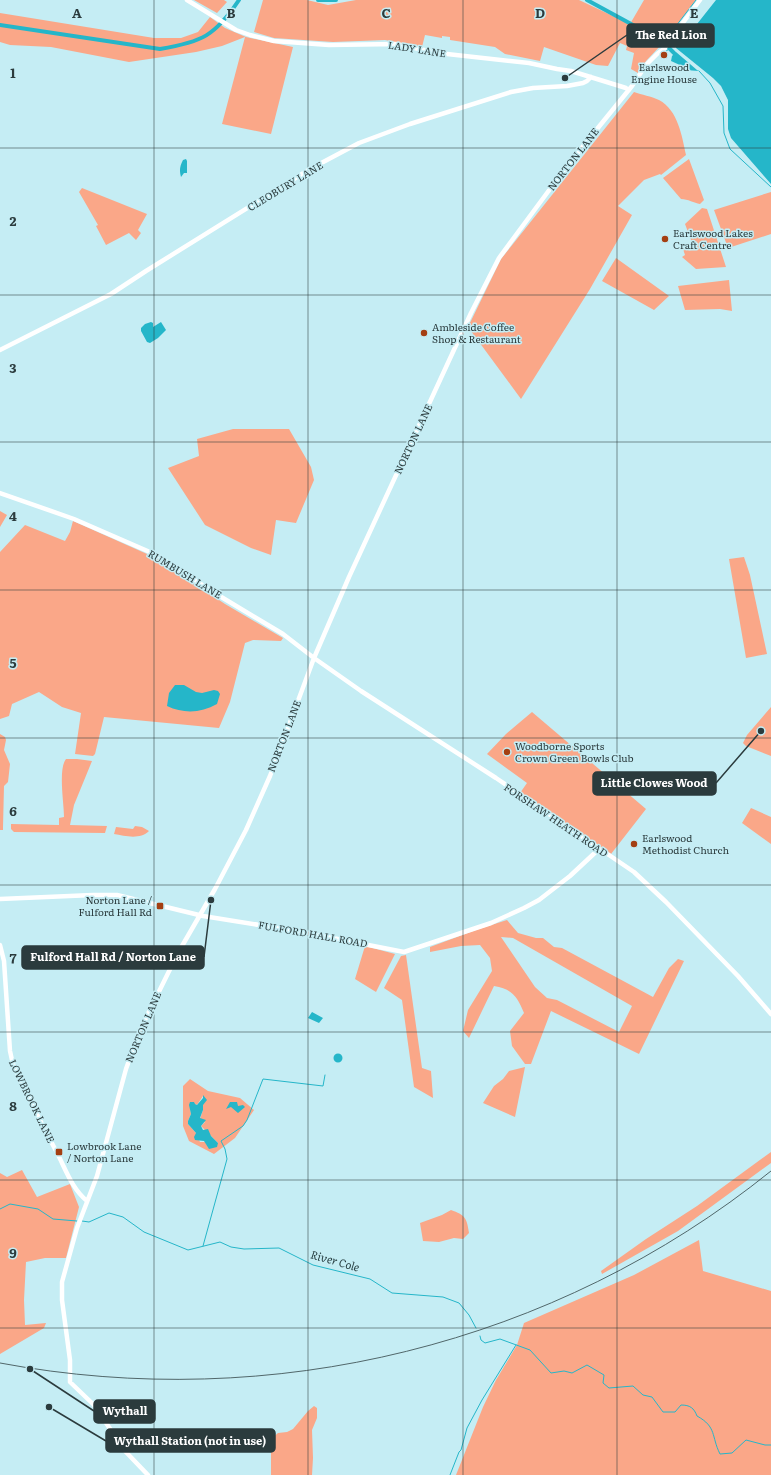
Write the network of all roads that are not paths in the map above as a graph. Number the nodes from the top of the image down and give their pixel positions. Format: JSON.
{"nodes":[{"id":1,"x":187,"y":0,"type":"edge"},
{"id":2,"x":700,"y":0,"type":"edge"},
{"id":3,"x":591,"y":77,"type":"junction"},
{"id":4,"x":629,"y":90,"type":"junction"},
{"id":5,"x":0,"y":350,"type":"edge"},
{"id":6,"x":0,"y":493,"type":"edge"},
{"id":7,"x":314,"y":658,"type":"junction"},
{"id":8,"x":599,"y":849,"type":"junction"},
{"id":9,"x":0,"y":899,"type":"edge"},
{"id":10,"x":200,"y":915,"type":"junction"},
{"id":11,"x":0,"y":945,"type":"edge"},
{"id":12,"x":771,"y":1014,"type":"edge"},
{"id":13,"x":87,"y":1201,"type":"junction"},
{"id":14,"x":148,"y":1475,"type":"edge"}],
"edges":[{"from":1,"to":3,"type":"street","name":"LADY LANE"},
{"from":2,"to":4,"type":"street","name":"NORTON LANE"},
{"from":3,"to":4,"type":"street","name":"LADY LANE"},
{"from":3,"to":5,"type":"street","name":"CLEOBURY LANE"},
{"from":4,"to":7,"type":"street","name":"NORTON LANE"},
{"from":6,"to":7,"type":"street","name":"RUMBUSH LANE"},
{"from":7,"to":8,"type":"street","name":"FORSHAW HEATH ROAD"},
{"from":7,"to":10,"type":"street","name":"NORTON LANE"},
{"from":8,"to":10,"type":"street","name":"FULFORD HALL ROAD"},
{"from":8,"to":12,"type":"street","name":"FORSHAW HEATH ROAD"},
{"from":9,"to":10,"type":"street","name":"FULFORD HALL ROAD"},
{"from":10,"to":13,"type":"street","name":"NORTON LANE"},
{"from":11,"to":13,"type":"street","name":"LOWBROOK LANE"},
{"from":13,"to":14,"type":"street","name":"NORTON LANE"}]}
